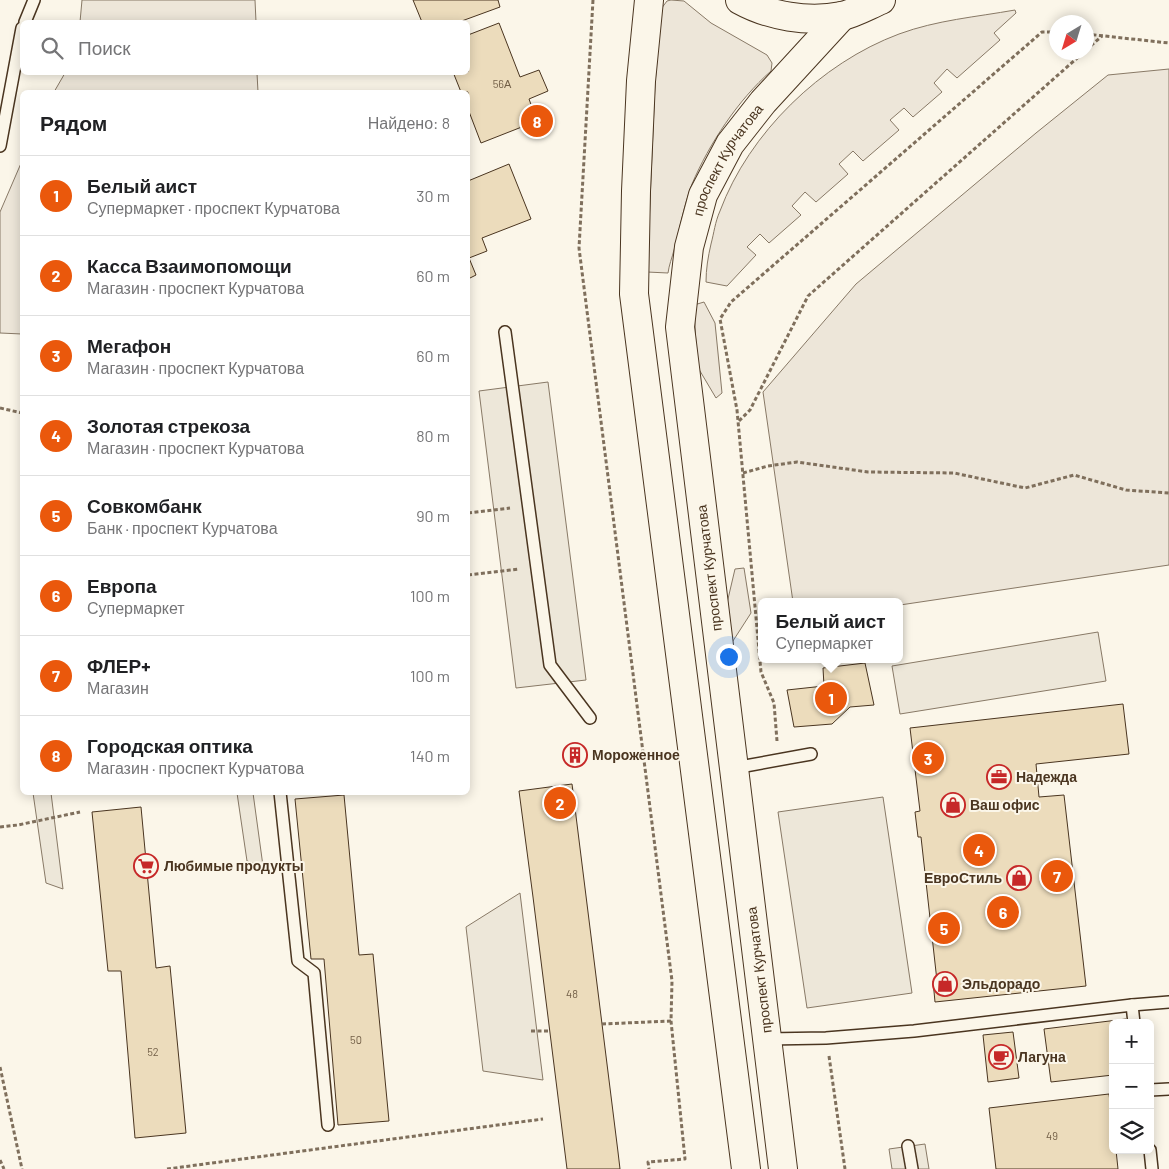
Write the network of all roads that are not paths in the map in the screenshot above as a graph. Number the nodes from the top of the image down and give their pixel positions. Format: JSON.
{"nodes":[{"id":1,"x":34,"y":0,"type":"edge"},
{"id":2,"x":649,"y":0,"type":"edge"},
{"id":3,"x":740,"y":0,"type":"edge"},
{"id":4,"x":881,"y":0,"type":"edge"},
{"id":5,"x":842,"y":16,"type":"junction"},
{"id":6,"x":26,"y":20,"type":"edge"},
{"id":7,"x":20,"y":39,"type":"edge"},
{"id":8,"x":0,"y":146,"type":"edge"},
{"id":9,"x":505,"y":332,"type":"dead end"},
{"id":10,"x":590,"y":718,"type":"dead end"},
{"id":11,"x":811,"y":754,"type":"dead end"},
{"id":12,"x":734,"y":768,"type":"junction"},
{"id":13,"x":280,"y":795,"type":"edge"},
{"id":14,"x":1169,"y":1002,"type":"edge"},
{"id":15,"x":1132,"y":1005,"type":"junction"},
{"id":16,"x":1134,"y":1019,"type":"edge"},
{"id":17,"x":767,"y":1039,"type":"junction"},
{"id":18,"x":1169,"y":1089,"type":"edge"},
{"id":19,"x":1154,"y":1090,"type":"edge"},
{"id":20,"x":328,"y":1125,"type":"dead end"},
{"id":21,"x":908,"y":1146,"type":"dead end"},
{"id":22,"x":1150,"y":1154,"type":"edge"},
{"id":23,"x":746,"y":1169,"type":"edge"},
{"id":24,"x":783,"y":1169,"type":"edge"},
{"id":25,"x":912,"y":1169,"type":"edge"},
{"id":26,"x":1152,"y":1169,"type":"edge"}],
"edges":[{"from":1,"to":6,"type":"lane"},
{"from":2,"to":23,"type":"main road"},
{"from":3,"to":5,"type":"main road"},
{"from":4,"to":5,"type":"main road"},
{"from":5,"to":12,"type":"main road","name":"проспект Курчатова"},
{"from":7,"to":8,"type":"lane"},
{"from":9,"to":10,"type":"lane"},
{"from":11,"to":12,"type":"lane"},
{"from":12,"to":17,"type":"main road","name":"проспект Курчатова"},
{"from":13,"to":20,"type":"lane"},
{"from":14,"to":15,"type":"lane"},
{"from":15,"to":16,"type":"lane"},
{"from":15,"to":17,"type":"lane"},
{"from":17,"to":24,"type":"main road","name":"проспект Курчатова"},
{"from":18,"to":19,"type":"lane"},
{"from":21,"to":25,"type":"lane"},
{"from":22,"to":26,"type":"lane"}]}
